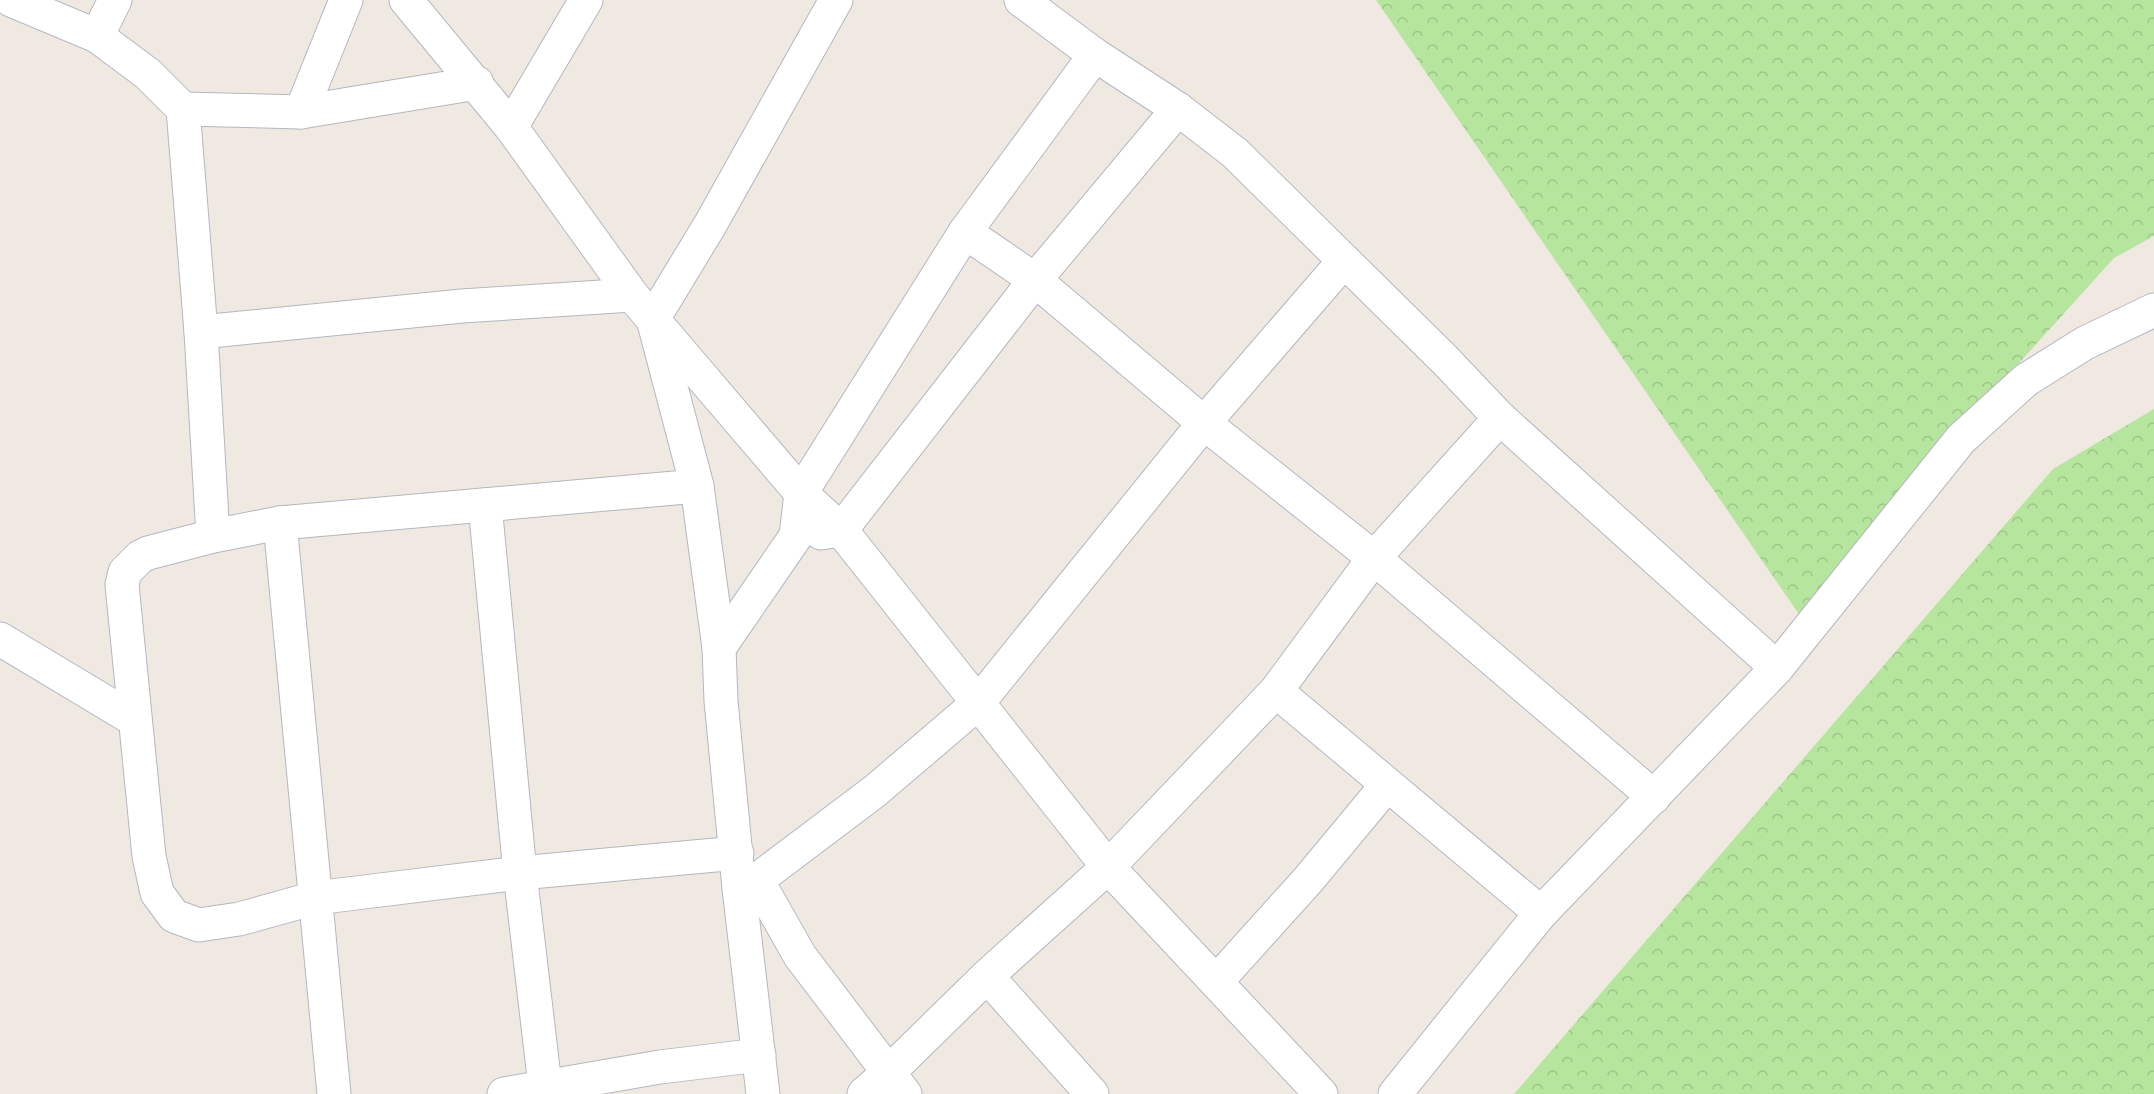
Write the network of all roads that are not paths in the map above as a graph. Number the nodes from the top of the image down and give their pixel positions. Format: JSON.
{"nodes":[{"id":1,"x":12,"y":0,"type":"edge"},
{"id":2,"x":115,"y":0,"type":"edge"},
{"id":3,"x":346,"y":0,"type":"edge"},
{"id":4,"x":406,"y":0,"type":"edge"},
{"id":5,"x":586,"y":0,"type":"edge"},
{"id":6,"x":836,"y":0,"type":"edge"},
{"id":7,"x":1021,"y":0,"type":"edge"},
{"id":8,"x":97,"y":36,"type":"junction"},
{"id":9,"x":1095,"y":55,"type":"junction"},
{"id":10,"x":477,"y":83,"type":"junction"},
{"id":11,"x":183,"y":109,"type":"junction"},
{"id":12,"x":1178,"y":109,"type":"junction"},
{"id":13,"x":301,"y":112,"type":"junction"},
{"id":14,"x":511,"y":127,"type":"junction"},
{"id":15,"x":965,"y":232,"type":"junction"},
{"id":16,"x":1344,"y":261,"type":"junction"},
{"id":17,"x":1035,"y":280,"type":"junction"},
{"id":18,"x":642,"y":307,"type":"junction"},
{"id":19,"x":2154,"y":310,"type":"edge"},
{"id":20,"x":201,"y":332,"type":"junction"},
{"id":21,"x":1500,"y":418,"type":"junction"},
{"id":22,"x":1204,"y":423,"type":"junction"},
{"id":23,"x":697,"y":486,"type":"junction"},
{"id":24,"x":801,"y":494,"type":"junction"},
{"id":25,"x":485,"y":505,"type":"junction"},
{"id":26,"x":280,"y":523,"type":"junction"},
{"id":27,"x":841,"y":530,"type":"junction"},
{"id":28,"x":213,"y":536,"type":"junction"},
{"id":29,"x":796,"y":536,"type":"junction"},
{"id":30,"x":1374,"y":558,"type":"junction"},
{"id":31,"x":0,"y":639,"type":"edge"},
{"id":32,"x":719,"y":648,"type":"junction"},
{"id":33,"x":1777,"y":668,"type":"junction"},
{"id":34,"x":1276,"y":691,"type":"junction"},
{"id":35,"x":977,"y":704,"type":"junction"},
{"id":36,"x":135,"y":720,"type":"junction"},
{"id":37,"x":1387,"y":784,"type":"junction"},
{"id":38,"x":1654,"y":797,"type":"junction"},
{"id":39,"x":737,"y":853,"type":"junction"},
{"id":40,"x":1108,"y":867,"type":"junction"},
{"id":41,"x":520,"y":873,"type":"junction"},
{"id":42,"x":748,"y":884,"type":"junction"},
{"id":43,"x":315,"y":898,"type":"junction"},
{"id":44,"x":1541,"y":913,"type":"junction"},
{"id":45,"x":987,"y":975,"type":"junction"},
{"id":46,"x":1217,"y":981,"type":"junction"},
{"id":47,"x":759,"y":1055,"type":"junction"},
{"id":48,"x":897,"y":1084,"type":"edge"},
{"id":49,"x":546,"y":1091,"type":"edge"},
{"id":50,"x":334,"y":1094,"type":"edge"},
{"id":51,"x":504,"y":1094,"type":"edge"},
{"id":52,"x":763,"y":1094,"type":"edge"},
{"id":53,"x":864,"y":1094,"type":"edge"},
{"id":54,"x":1092,"y":1094,"type":"edge"},
{"id":55,"x":1321,"y":1094,"type":"edge"},
{"id":56,"x":1395,"y":1094,"type":"edge"}],
"edges":[{"from":1,"to":8,"type":"street"},
{"from":2,"to":8,"type":"street"},
{"from":3,"to":13,"type":"street"},
{"from":4,"to":10,"type":"street"},
{"from":5,"to":14,"type":"street"},
{"from":6,"to":18,"type":"street"},
{"from":7,"to":9,"type":"street"},
{"from":8,"to":11,"type":"street"},
{"from":9,"to":12,"type":"street"},
{"from":9,"to":15,"type":"street"},
{"from":10,"to":13,"type":"street"},
{"from":10,"to":14,"type":"street"},
{"from":11,"to":13,"type":"street"},
{"from":11,"to":20,"type":"street"},
{"from":12,"to":16,"type":"street"},
{"from":12,"to":17,"type":"street"},
{"from":14,"to":18,"type":"street"},
{"from":15,"to":17,"type":"street"},
{"from":15,"to":24,"type":"street"},
{"from":16,"to":21,"type":"street"},
{"from":16,"to":22,"type":"street"},
{"from":17,"to":22,"type":"street"},
{"from":17,"to":27,"type":"street"},
{"from":18,"to":20,"type":"street"},
{"from":18,"to":23,"type":"street"},
{"from":18,"to":24,"type":"street"},
{"from":19,"to":33,"type":"street"},
{"from":20,"to":28,"type":"street"},
{"from":21,"to":30,"type":"street"},
{"from":21,"to":33,"type":"street"},
{"from":22,"to":30,"type":"street"},
{"from":22,"to":35,"type":"street"},
{"from":23,"to":25,"type":"street"},
{"from":23,"to":32,"type":"street"},
{"from":24,"to":27,"type":"street"},
{"from":24,"to":29,"type":"street"},
{"from":25,"to":26,"type":"street"},
{"from":25,"to":41,"type":"street"},
{"from":26,"to":28,"type":"street"},
{"from":26,"to":43,"type":"street"},
{"from":27,"to":29,"type":"street"},
{"from":27,"to":35,"type":"street"},
{"from":28,"to":36,"type":"street"},
{"from":29,"to":32,"type":"street"},
{"from":30,"to":34,"type":"street"},
{"from":30,"to":38,"type":"street"},
{"from":31,"to":36,"type":"street"},
{"from":32,"to":39,"type":"street"},
{"from":33,"to":38,"type":"street"},
{"from":34,"to":37,"type":"street"},
{"from":34,"to":40,"type":"street"},
{"from":35,"to":40,"type":"street"},
{"from":35,"to":42,"type":"street"},
{"from":36,"to":43,"type":"street"},
{"from":37,"to":44,"type":"street"},
{"from":37,"to":46,"type":"street"},
{"from":38,"to":44,"type":"street"},
{"from":39,"to":41,"type":"street"},
{"from":39,"to":42,"type":"street"},
{"from":40,"to":45,"type":"street"},
{"from":40,"to":46,"type":"street"},
{"from":41,"to":43,"type":"street"},
{"from":41,"to":49,"type":"street"},
{"from":42,"to":47,"type":"street"},
{"from":42,"to":48,"type":"street"},
{"from":43,"to":50,"type":"street"},
{"from":44,"to":56,"type":"street"},
{"from":45,"to":48,"type":"street"},
{"from":45,"to":54,"type":"street"},
{"from":46,"to":55,"type":"street"},
{"from":47,"to":49,"type":"street"},
{"from":47,"to":52,"type":"street"},
{"from":48,"to":53,"type":"street"},
{"from":49,"to":51,"type":"street"}]}
